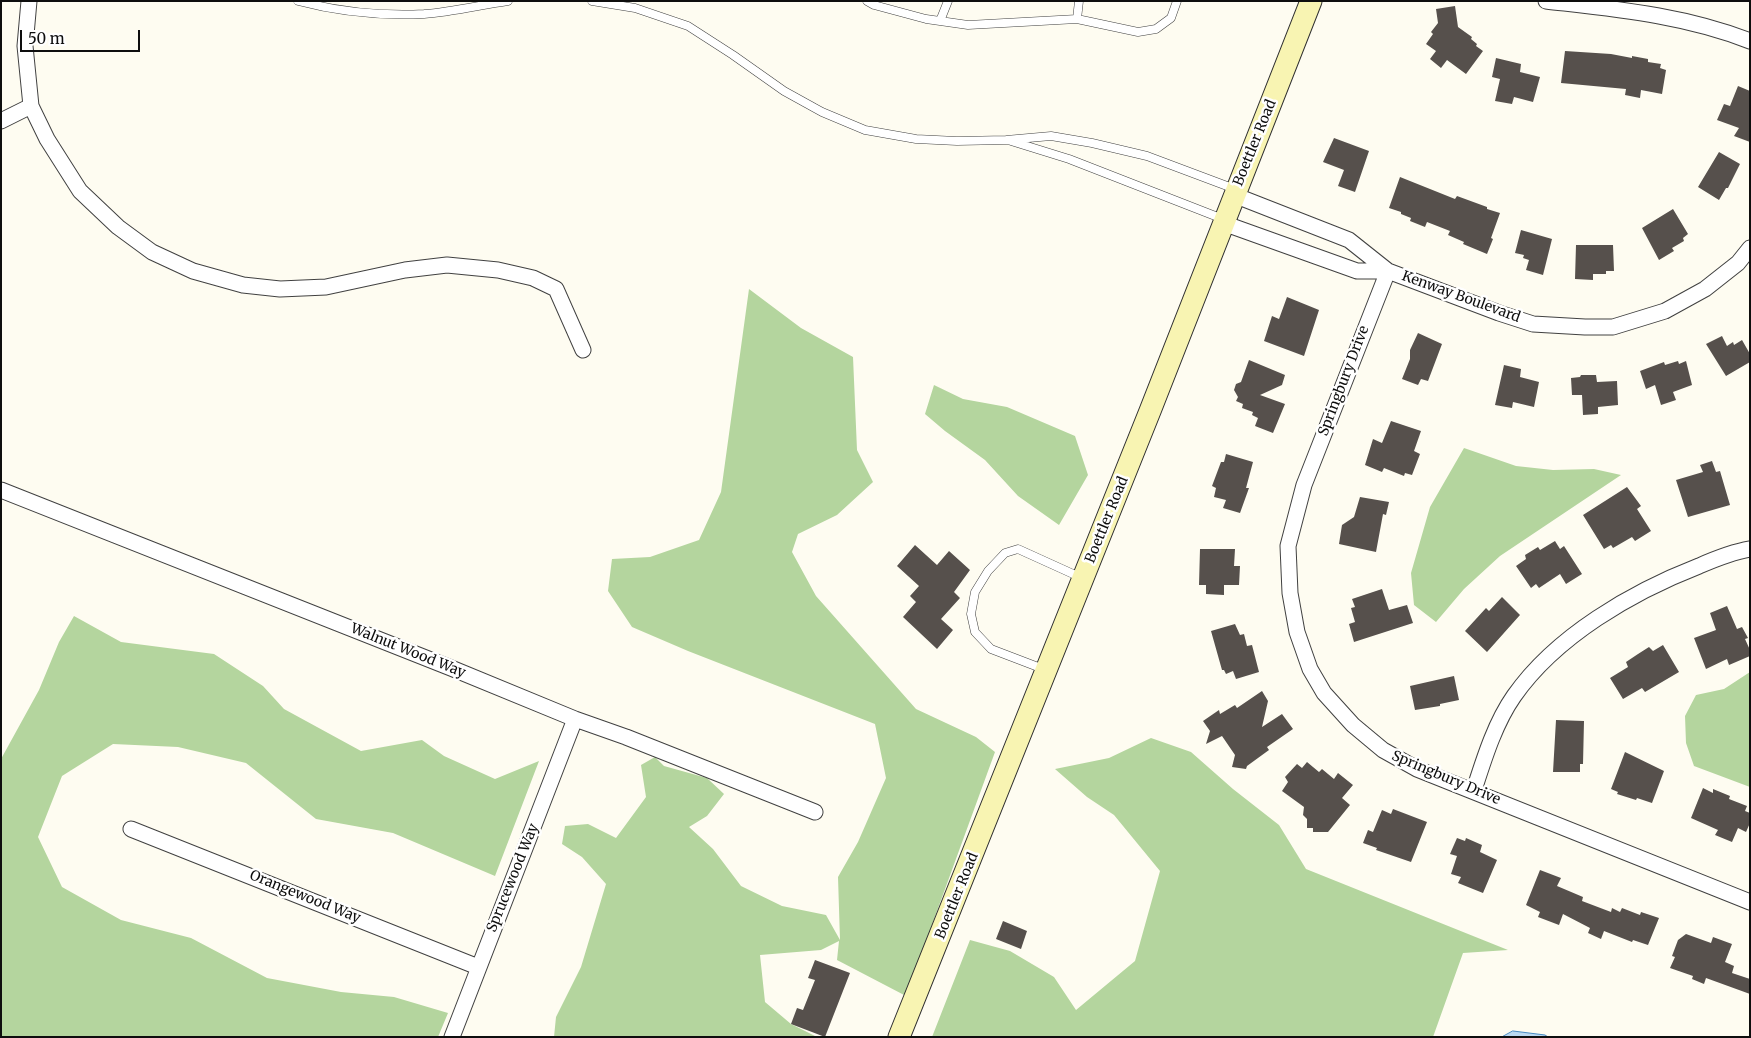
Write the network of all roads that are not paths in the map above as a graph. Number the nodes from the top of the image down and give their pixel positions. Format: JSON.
{"nodes":[{"id":1,"x":30,"y":1,"type":"edge"},
{"id":2,"x":298,"y":1,"type":"edge"},
{"id":3,"x":508,"y":1,"type":"edge"},
{"id":4,"x":592,"y":1,"type":"edge"},
{"id":5,"x":867,"y":1,"type":"edge"},
{"id":6,"x":948,"y":1,"type":"edge"},
{"id":7,"x":1079,"y":1,"type":"edge"},
{"id":8,"x":1177,"y":1,"type":"edge"},
{"id":9,"x":1311,"y":1,"type":"edge"},
{"id":10,"x":1546,"y":1,"type":"edge"},
{"id":11,"x":458,"y":5,"type":"edge"},
{"id":12,"x":1077,"y":19,"type":"junction"},
{"id":13,"x":940,"y":21,"type":"junction"},
{"id":14,"x":1750,"y":41,"type":"edge"},
{"id":15,"x":31,"y":106,"type":"junction"},
{"id":16,"x":1,"y":121,"type":"edge"},
{"id":17,"x":1006,"y":140,"type":"junction"},
{"id":18,"x":1235,"y":192,"type":"junction"},
{"id":19,"x":1224,"y":221,"type":"junction"},
{"id":20,"x":1750,"y":248,"type":"edge"},
{"id":21,"x":1388,"y":270,"type":"junction"},
{"id":22,"x":583,"y":350,"type":"dead end"},
{"id":23,"x":1,"y":490,"type":"edge"},
{"id":24,"x":1750,"y":549,"type":"edge"},
{"id":25,"x":1083,"y":579,"type":"junction"},
{"id":26,"x":1047,"y":671,"type":"junction"},
{"id":27,"x":575,"y":719,"type":"junction"},
{"id":28,"x":1474,"y":790,"type":"junction"},
{"id":29,"x":815,"y":812,"type":"dead end"},
{"id":30,"x":131,"y":829,"type":"dead end"},
{"id":31,"x":1750,"y":902,"type":"edge"},
{"id":32,"x":478,"y":967,"type":"junction"},
{"id":33,"x":452,"y":1037,"type":"edge"},
{"id":34,"x":899,"y":1037,"type":"edge"}],
"edges":[{"from":1,"to":15,"type":"street"},
{"from":2,"to":11,"type":"lane"},
{"from":3,"to":11,"type":"lane"},
{"from":4,"to":17,"type":"lane"},
{"from":5,"to":13,"type":"lane"},
{"from":6,"to":13,"type":"lane"},
{"from":7,"to":12,"type":"lane"},
{"from":8,"to":12,"type":"lane"},
{"from":9,"to":18,"type":"street","name":"Boettler Road"},
{"from":10,"to":14,"type":"street"},
{"from":12,"to":13,"type":"lane"},
{"from":15,"to":16,"type":"street"},
{"from":15,"to":22,"type":"street"},
{"from":17,"to":18,"type":"lane"},
{"from":17,"to":19,"type":"lane"},
{"from":18,"to":19,"type":"street","name":"Boettler Road"},
{"from":18,"to":21,"type":"street","name":"Kenway Boulevard"},
{"from":19,"to":21,"type":"street","name":"Kenway Boulevard"},
{"from":19,"to":25,"type":"street","name":"Boettler Road"},
{"from":20,"to":21,"type":"street","name":"Kenway Boulevard"},
{"from":21,"to":28,"type":"street","name":"Springbury Drive"},
{"from":23,"to":27,"type":"street","name":"Walnut Wood Way"},
{"from":24,"to":28,"type":"street"},
{"from":25,"to":26,"type":"street","name":"Boettler Road"},
{"from":25,"to":26,"type":"lane"},
{"from":26,"to":34,"type":"street","name":"Boettler Road"},
{"from":27,"to":29,"type":"street","name":"Walnut Wood Way"},
{"from":27,"to":32,"type":"street","name":"Sprucewood Way"},
{"from":28,"to":31,"type":"street","name":"Springbury Drive"},
{"from":30,"to":32,"type":"street","name":"Orangewood Way"},
{"from":32,"to":33,"type":"street","name":"Sprucewood Way"}]}
